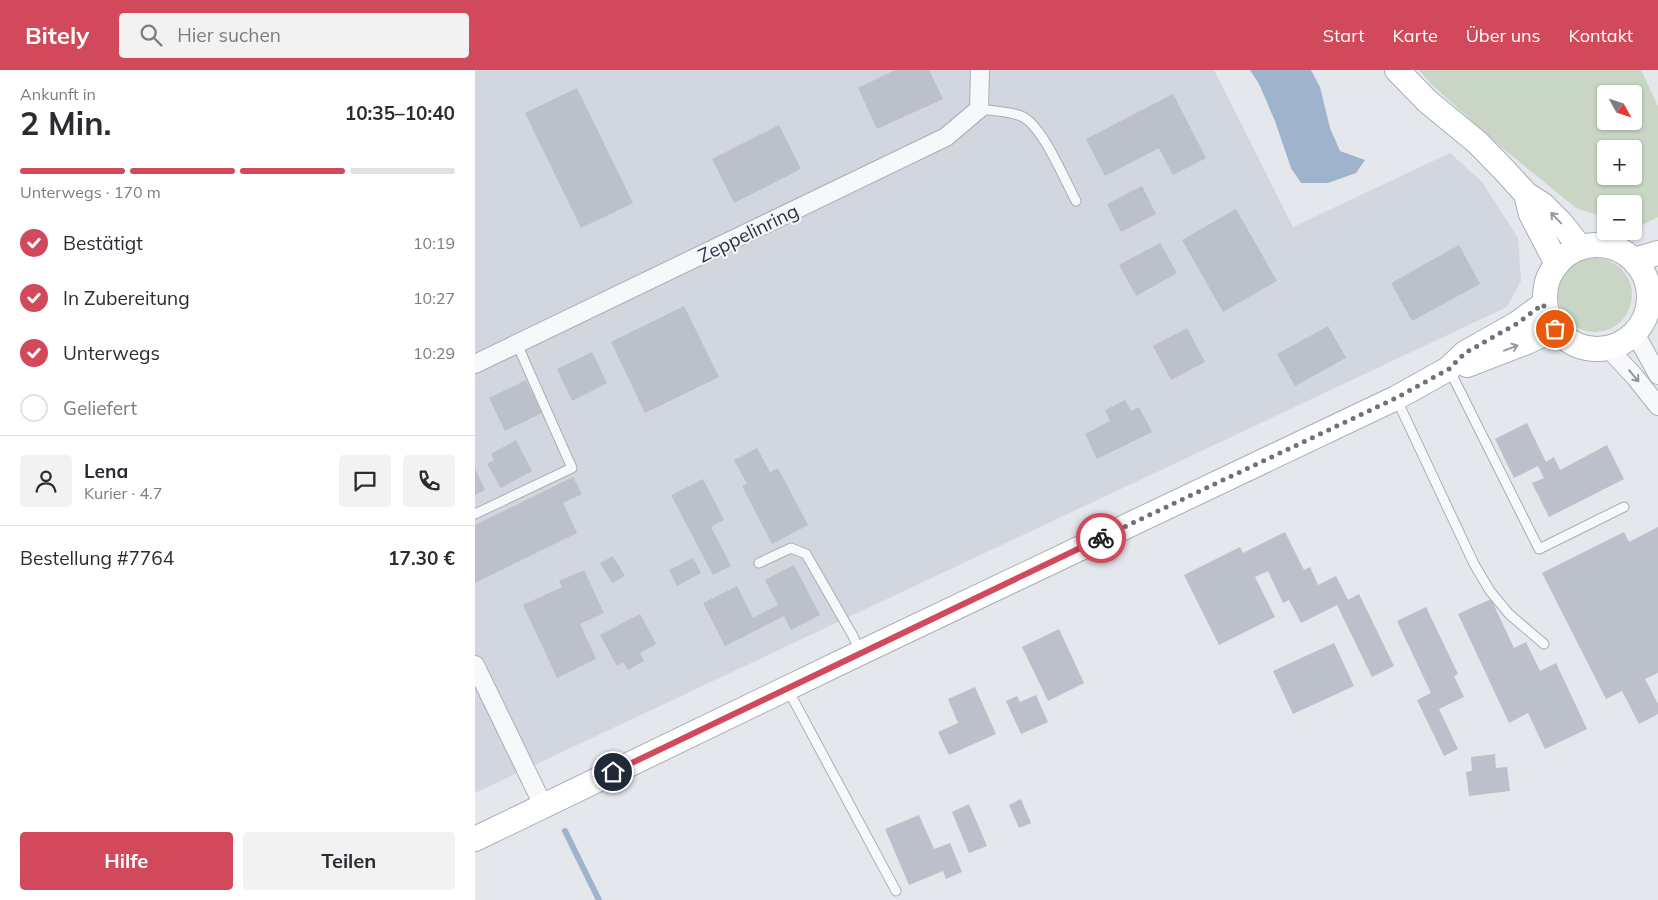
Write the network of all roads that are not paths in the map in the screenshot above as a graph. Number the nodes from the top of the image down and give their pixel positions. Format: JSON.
{"nodes":[{"id":1,"x":980,"y":70,"type":"edge"},
{"id":2,"x":1397,"y":70,"type":"edge"},
{"id":3,"x":979,"y":109,"type":"junction"},
{"id":4,"x":1526,"y":194,"type":"junction"},
{"id":5,"x":1076,"y":201,"type":"dead end"},
{"id":6,"x":1580,"y":247,"type":"junction"},
{"id":7,"x":1658,"y":253,"type":"edge"},
{"id":8,"x":1634,"y":260,"type":"junction"},
{"id":9,"x":1557,"y":264,"type":"junction"},
{"id":10,"x":1653,"y":287,"type":"edge"},
{"id":11,"x":1543,"y":304,"type":"junction"},
{"id":12,"x":1555,"y":329,"type":"junction"},
{"id":13,"x":1635,"y":333,"type":"junction"},
{"id":14,"x":517,"y":344,"type":"junction"},
{"id":15,"x":1608,"y":348,"type":"junction"},
{"id":16,"x":475,"y":364,"type":"edge"},
{"id":17,"x":1449,"y":369,"type":"junction"},
{"id":18,"x":1658,"y":375,"type":"edge"},
{"id":19,"x":1396,"y":398,"type":"junction"},
{"id":20,"x":1658,"y":406,"type":"edge"},
{"id":21,"x":1624,"y":507,"type":"dead end"},
{"id":22,"x":475,"y":514,"type":"edge"},
{"id":23,"x":759,"y":563,"type":"dead end"},
{"id":24,"x":1544,"y":644,"type":"dead end"},
{"id":25,"x":860,"y":653,"type":"junction"},
{"id":26,"x":475,"y":665,"type":"edge"},
{"id":27,"x":787,"y":688,"type":"junction"},
{"id":28,"x":543,"y":805,"type":"junction"},
{"id":29,"x":475,"y":839,"type":"edge"},
{"id":30,"x":896,"y":891,"type":"dead end"}],
"edges":[{"from":1,"to":3,"type":"street"},
{"from":2,"to":4,"type":"main road"},
{"from":3,"to":5,"type":"lane"},
{"from":3,"to":14,"type":"street","name":"Zeppelinring"},
{"from":6,"to":4,"type":"main road","one_way":true},
{"from":4,"to":9,"type":"main road"},
{"from":6,"to":8,"type":"main road"},
{"from":6,"to":9,"type":"main road"},
{"from":7,"to":8,"type":"main road"},
{"from":8,"to":10,"type":"main road"},
{"from":9,"to":11,"type":"main road"},
{"from":10,"to":13,"type":"main road"},
{"from":11,"to":12,"type":"main road"},
{"from":11,"to":17,"type":"main road"},
{"from":12,"to":15,"type":"main road"},
{"from":17,"to":12,"type":"main road","one_way":true},
{"from":13,"to":15,"type":"main road"},
{"from":13,"to":18,"type":"street"},
{"from":14,"to":16,"type":"street","name":"Zeppelinring"},
{"from":14,"to":22,"type":"lane"},
{"from":15,"to":20,"type":"street","one_way":true},
{"from":17,"to":19,"type":"main road"},
{"from":17,"to":21,"type":"lane"},
{"from":19,"to":24,"type":"lane"},
{"from":19,"to":25,"type":"main road"},
{"from":23,"to":25,"type":"lane"},
{"from":25,"to":27,"type":"main road"},
{"from":26,"to":28,"type":"street"},
{"from":27,"to":28,"type":"main road"},
{"from":27,"to":30,"type":"lane"},
{"from":28,"to":29,"type":"main road"}]}
